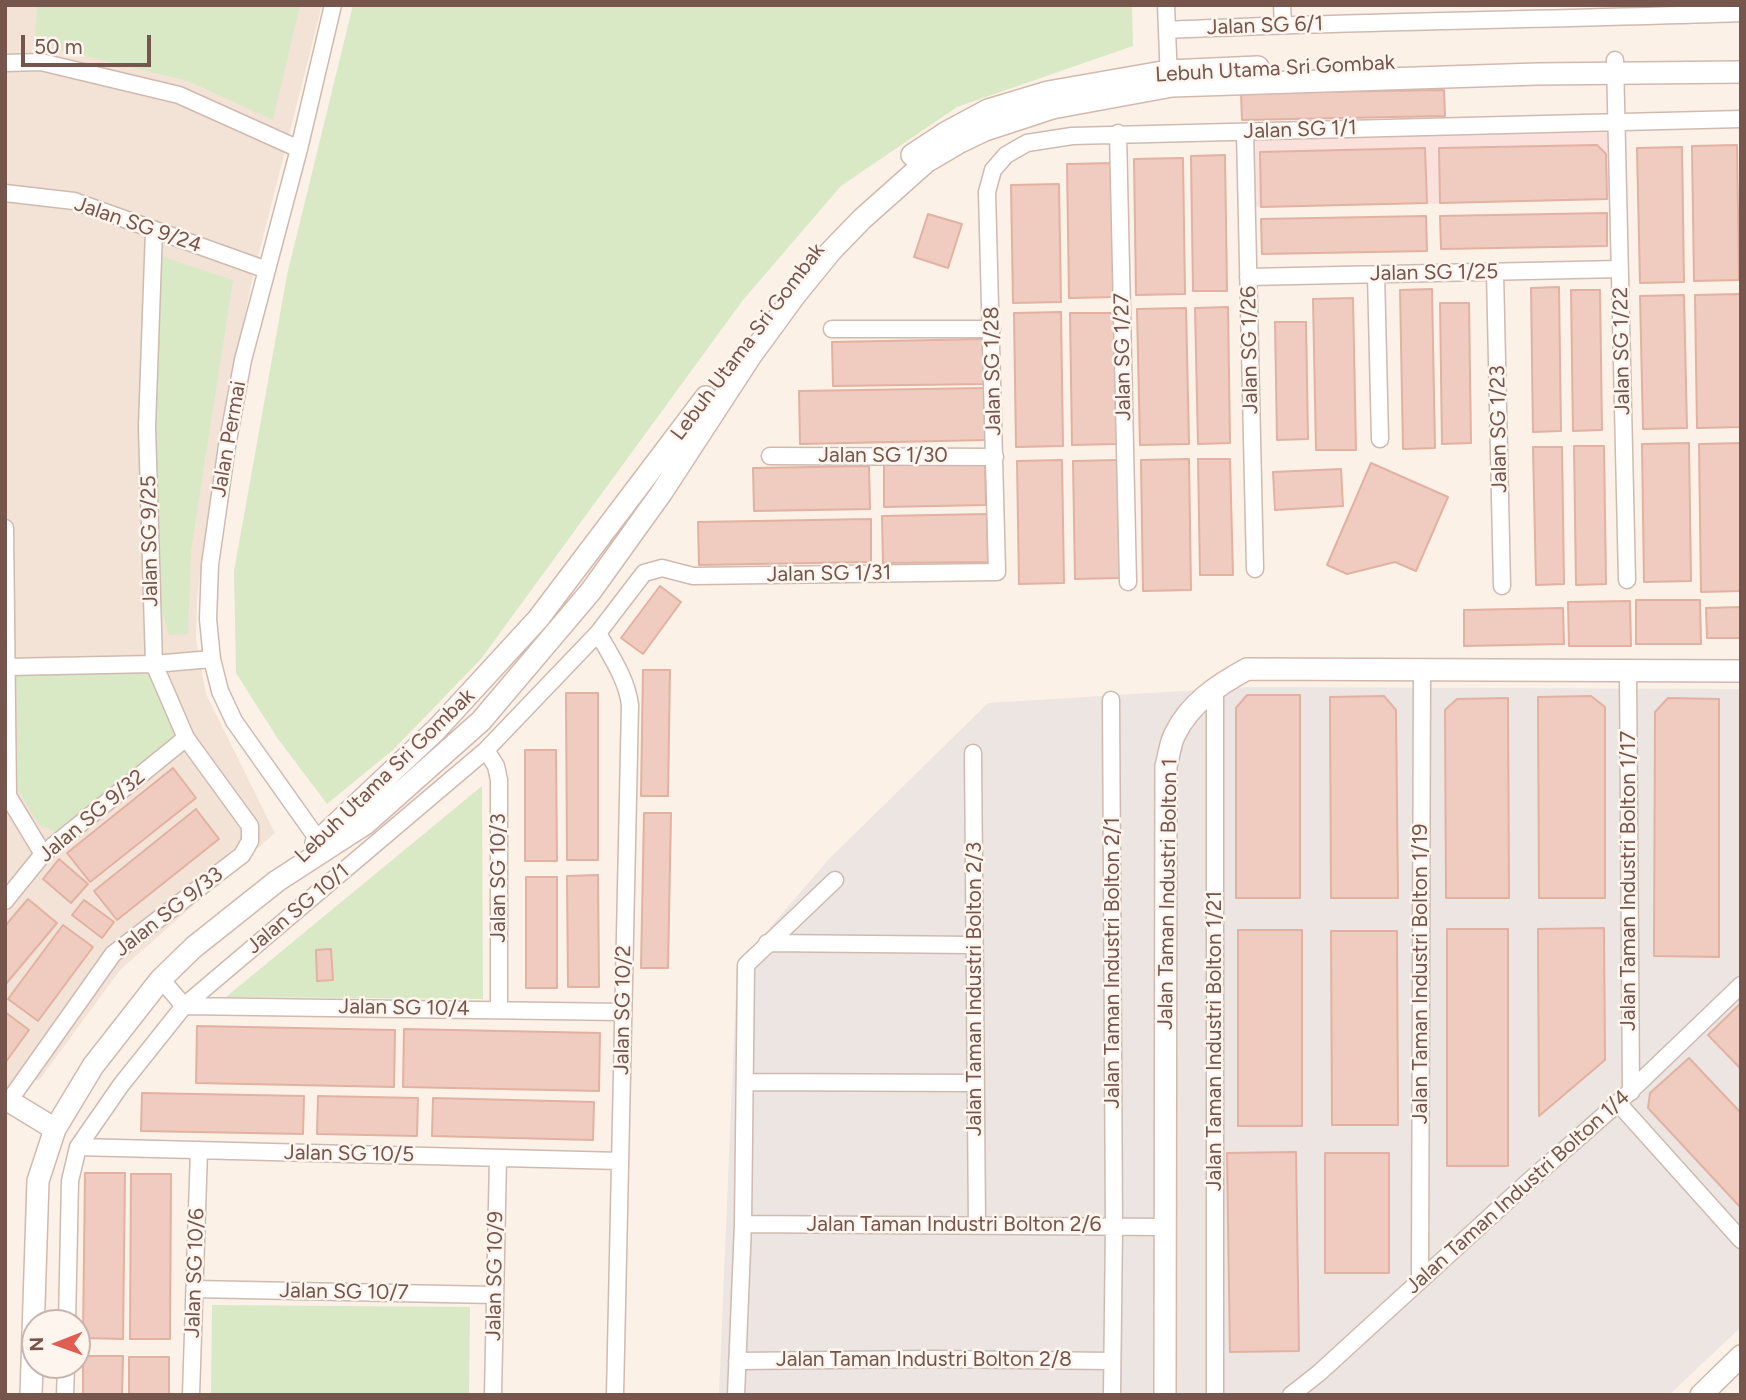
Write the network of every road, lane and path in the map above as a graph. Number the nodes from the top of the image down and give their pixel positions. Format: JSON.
{"nodes":[{"id":1,"x":333,"y":5,"type":"edge"},
{"id":2,"x":1166,"y":5,"type":"edge"},
{"id":3,"x":1282,"y":5,"type":"edge"},
{"id":4,"x":1407,"y":5,"type":"edge"},
{"id":5,"x":1660,"y":11,"type":"edge"},
{"id":6,"x":1534,"y":13,"type":"edge"},
{"id":7,"x":1741,"y":13,"type":"edge"},
{"id":8,"x":1408,"y":22,"type":"junction"},
{"id":9,"x":1283,"y":25,"type":"junction"},
{"id":10,"x":1167,"y":30,"type":"junction"},
{"id":11,"x":1741,"y":58,"type":"edge"},
{"id":12,"x":5,"y":63,"type":"edge"},
{"id":13,"x":1615,"y":67,"type":"junction"},
{"id":14,"x":1741,"y":72,"type":"edge"},
{"id":15,"x":1169,"y":78,"type":"junction"},
{"id":16,"x":1741,"y":119,"type":"edge"},
{"id":17,"x":1617,"y":121,"type":"junction"},
{"id":18,"x":1245,"y":132,"type":"junction"},
{"id":19,"x":1118,"y":133,"type":"junction"},
{"id":20,"x":299,"y":149,"type":"junction"},
{"id":21,"x":993,"y":170,"type":"joint"},
{"id":22,"x":5,"y":193,"type":"edge"},
{"id":23,"x":154,"y":230,"type":"junction"},
{"id":24,"x":1620,"y":269,"type":"junction"},
{"id":25,"x":267,"y":270,"type":"junction"},
{"id":26,"x":1495,"y":272,"type":"junction"},
{"id":27,"x":1376,"y":275,"type":"junction"},
{"id":28,"x":1248,"y":277,"type":"junction"},
{"id":29,"x":832,"y":329,"type":"dead end"},
{"id":30,"x":992,"y":329,"type":"junction"},
{"id":31,"x":1380,"y":439,"type":"dead end"},
{"id":32,"x":770,"y":456,"type":"dead end"},
{"id":33,"x":995,"y":457,"type":"junction"},
{"id":34,"x":5,"y":528,"type":"edge"},
{"id":35,"x":662,"y":568,"type":"joint"},
{"id":36,"x":1255,"y":569,"type":"dead end"},
{"id":37,"x":998,"y":572,"type":"joint"},
{"id":38,"x":1627,"y":580,"type":"dead end"},
{"id":39,"x":1128,"y":582,"type":"dead end"},
{"id":40,"x":1502,"y":586,"type":"dead end"},
{"id":41,"x":598,"y":633,"type":"junction"},
{"id":42,"x":212,"y":659,"type":"junction"},
{"id":43,"x":153,"y":664,"type":"junction"},
{"id":44,"x":7,"y":667,"type":"junction"},
{"id":45,"x":1422,"y":670,"type":"junction"},
{"id":46,"x":1628,"y":670,"type":"junction"},
{"id":47,"x":1741,"y":671,"type":"edge"},
{"id":48,"x":1214,"y":687,"type":"junction"},
{"id":49,"x":1111,"y":701,"type":"dead end"},
{"id":50,"x":186,"y":738,"type":"junction"},
{"id":51,"x":486,"y":750,"type":"junction"},
{"id":52,"x":973,"y":753,"type":"dead end"},
{"id":53,"x":250,"y":825,"type":"joint"},
{"id":54,"x":322,"y":845,"type":"junction"},
{"id":55,"x":43,"y":854,"type":"junction"},
{"id":56,"x":835,"y":880,"type":"dead end"},
{"id":57,"x":5,"y":901,"type":"edge"},
{"id":58,"x":767,"y":943,"type":"junction"},
{"id":59,"x":974,"y":945,"type":"junction"},
{"id":60,"x":161,"y":979,"type":"junction"},
{"id":61,"x":1741,"y":985,"type":"edge"},
{"id":62,"x":184,"y":1006,"type":"junction"},
{"id":63,"x":499,"y":1010,"type":"junction"},
{"id":64,"x":623,"y":1012,"type":"junction"},
{"id":65,"x":745,"y":1082,"type":"junction"},
{"id":66,"x":975,"y":1083,"type":"junction"},
{"id":67,"x":1630,"y":1091,"type":"junction"},
{"id":68,"x":7,"y":1101,"type":"edge"},
{"id":69,"x":1618,"y":1103,"type":"junction"},
{"id":70,"x":55,"y":1129,"type":"junction"},
{"id":71,"x":78,"y":1147,"type":"junction"},
{"id":72,"x":199,"y":1150,"type":"junction"},
{"id":73,"x":498,"y":1158,"type":"junction"},
{"id":74,"x":621,"y":1161,"type":"junction"},
{"id":75,"x":743,"y":1224,"type":"junction"},
{"id":76,"x":977,"y":1225,"type":"junction"},
{"id":77,"x":1114,"y":1226,"type":"junction"},
{"id":78,"x":1165,"y":1227,"type":"junction"},
{"id":79,"x":1741,"y":1240,"type":"edge"},
{"id":80,"x":1420,"y":1279,"type":"junction"},
{"id":81,"x":195,"y":1289,"type":"junction"},
{"id":82,"x":494,"y":1295,"type":"junction"},
{"id":83,"x":67,"y":1309,"type":"edge"},
{"id":84,"x":1741,"y":1356,"type":"edge"},
{"id":85,"x":737,"y":1360,"type":"junction"},
{"id":86,"x":1112,"y":1361,"type":"junction"},
{"id":87,"x":31,"y":1395,"type":"edge"},
{"id":88,"x":191,"y":1395,"type":"edge"},
{"id":89,"x":494,"y":1395,"type":"edge"},
{"id":90,"x":615,"y":1395,"type":"edge"},
{"id":91,"x":736,"y":1395,"type":"edge"},
{"id":92,"x":1112,"y":1395,"type":"edge"},
{"id":93,"x":1165,"y":1395,"type":"edge"},
{"id":94,"x":1215,"y":1395,"type":"edge"},
{"id":95,"x":1291,"y":1395,"type":"edge"},
{"id":96,"x":1701,"y":1395,"type":"edge"}],
"edges":[{"from":1,"to":20,"type":"street","name":"Jalan Permai"},
{"from":2,"to":10,"type":"street"},
{"from":3,"to":9,"type":"street"},
{"from":4,"to":8,"type":"street"},
{"from":5,"to":6,"type":"street","name":"Jalan SG 6/1"},
{"from":5,"to":7,"type":"street","name":"Jalan SG 6/1"},
{"from":6,"to":8,"type":"street","name":"Jalan SG 6/1"},
{"from":8,"to":9,"type":"street","name":"Jalan SG 6/1"},
{"from":9,"to":10,"type":"street","name":"Jalan SG 6/1"},
{"from":10,"to":15,"type":"street"},
{"from":11,"to":13,"type":"street","name":"Lebuh Utama Sri Gombak"},
{"from":12,"to":20,"type":"street"},
{"from":13,"to":14,"type":"street","name":"Lebuh Utama Sri Gombak"},
{"from":13,"to":15,"type":"street","name":"Lebuh Utama Sri Gombak"},
{"from":13,"to":17,"type":"street"},
{"from":15,"to":54,"type":"street","name":"Lebuh Utama Sri Gombak"},
{"from":16,"to":17,"type":"street","name":"Jalan SG 1/1"},
{"from":17,"to":18,"type":"street","name":"Jalan SG 1/1"},
{"from":17,"to":24,"type":"street","name":"Jalan SG 1/22"},
{"from":18,"to":19,"type":"street","name":"Jalan SG 1/1"},
{"from":18,"to":28,"type":"street","name":"Jalan SG 1/26"},
{"from":19,"to":21,"type":"street","name":"Jalan SG 1/1"},
{"from":19,"to":39,"type":"street","name":"Jalan SG 1/27"},
{"from":20,"to":25,"type":"street","name":"Jalan Permai"},
{"from":21,"to":30,"type":"street","name":"Jalan SG 1/28"},
{"from":22,"to":23,"type":"street","name":"Jalan SG 9/24"},
{"from":23,"to":25,"type":"street","name":"Jalan SG 9/24"},
{"from":23,"to":43,"type":"street","name":"Jalan SG 9/25"},
{"from":24,"to":26,"type":"street","name":"Jalan SG 1/25"},
{"from":24,"to":38,"type":"street","name":"Jalan SG 1/22"},
{"from":25,"to":42,"type":"street","name":"Jalan Permai"},
{"from":26,"to":27,"type":"street","name":"Jalan SG 1/25"},
{"from":26,"to":40,"type":"street","name":"Jalan SG 1/23"},
{"from":27,"to":28,"type":"street","name":"Jalan SG 1/25"},
{"from":27,"to":31,"type":"street"},
{"from":28,"to":36,"type":"street","name":"Jalan SG 1/26"},
{"from":29,"to":30,"type":"street"},
{"from":30,"to":33,"type":"street","name":"Jalan SG 1/28"},
{"from":32,"to":33,"type":"street","name":"Jalan SG 1/30"},
{"from":33,"to":37,"type":"street","name":"Jalan SG 1/28"},
{"from":34,"to":44,"type":"street"},
{"from":35,"to":37,"type":"street","name":"Jalan SG 1/31"},
{"from":35,"to":41,"type":"street","name":"Jalan SG 10/1"},
{"from":41,"to":51,"type":"street","name":"Jalan SG 10/1"},
{"from":41,"to":64,"type":"street","name":"Jalan SG 10/2"},
{"from":42,"to":43,"type":"street"},
{"from":42,"to":54,"type":"street","name":"Jalan Permai"},
{"from":43,"to":44,"type":"street"},
{"from":43,"to":50,"type":"street","name":"Jalan SG 9/25"},
{"from":44,"to":55,"type":"street"},
{"from":45,"to":46,"type":"street","name":"Jalan Taman Industri Bolton 1"},
{"from":45,"to":48,"type":"street","name":"Jalan Taman Industri Bolton 1"},
{"from":45,"to":80,"type":"street","name":"Jalan Taman Industri Bolton 1/19"},
{"from":46,"to":47,"type":"street","name":"Jalan Taman Industri Bolton 1"},
{"from":46,"to":67,"type":"street","name":"Jalan Taman Industri Bolton 1/17"},
{"from":48,"to":78,"type":"street","name":"Jalan Taman Industri Bolton 1"},
{"from":48,"to":94,"type":"street","name":"Jalan Taman Industri Bolton 1/21"},
{"from":49,"to":77,"type":"street","name":"Jalan Taman Industri Bolton 2/1"},
{"from":50,"to":53,"type":"street","name":"Jalan SG 9/25"},
{"from":50,"to":55,"type":"street","name":"Jalan SG 9/32"},
{"from":51,"to":62,"type":"street","name":"Jalan SG 10/1"},
{"from":51,"to":63,"type":"street","name":"Jalan SG 10/3"},
{"from":52,"to":59,"type":"street","name":"Jalan Taman Industri Bolton 2/3"},
{"from":53,"to":68,"type":"street","name":"Jalan SG 9/33"},
{"from":54,"to":60,"type":"street","name":"Lebuh Utama Sri Gombak"},
{"from":55,"to":57,"type":"street","name":"Jalan SG 9/32"},
{"from":56,"to":58,"type":"street"},
{"from":58,"to":59,"type":"street"},
{"from":58,"to":65,"type":"street"},
{"from":59,"to":66,"type":"street","name":"Jalan Taman Industri Bolton 2/3"},
{"from":60,"to":62,"type":"street"},
{"from":60,"to":70,"type":"street","name":"Lebuh Utama Sri Gombak"},
{"from":61,"to":67,"type":"street","name":"Jalan Taman Industri Bolton 1/4"},
{"from":62,"to":63,"type":"street","name":"Jalan SG 10/4"},
{"from":62,"to":71,"type":"street","name":"Jalan SG 10/1"},
{"from":63,"to":64,"type":"street","name":"Jalan SG 10/4"},
{"from":64,"to":74,"type":"street","name":"Jalan SG 10/2"},
{"from":65,"to":66,"type":"street"},
{"from":65,"to":75,"type":"street"},
{"from":66,"to":76,"type":"street","name":"Jalan Taman Industri Bolton 2/3"},
{"from":67,"to":69,"type":"street","name":"Jalan Taman Industri Bolton 1/4"},
{"from":68,"to":70,"type":"street","name":"Jalan SG 9/33"},
{"from":69,"to":79,"type":"street"},
{"from":69,"to":80,"type":"street","name":"Jalan Taman Industri Bolton 1/4"},
{"from":70,"to":87,"type":"street","name":"Lebuh Utama Sri Gombak"},
{"from":71,"to":72,"type":"street","name":"Jalan SG 10/5"},
{"from":71,"to":83,"type":"street","name":"Jalan SG 10/1"},
{"from":72,"to":73,"type":"street","name":"Jalan SG 10/5"},
{"from":72,"to":81,"type":"street","name":"Jalan SG 10/6"},
{"from":73,"to":74,"type":"street","name":"Jalan SG 10/5"},
{"from":73,"to":82,"type":"street","name":"Jalan SG 10/9"},
{"from":74,"to":90,"type":"street","name":"Jalan SG 10/2"},
{"from":75,"to":76,"type":"street","name":"Jalan Taman Industri Bolton 2/6"},
{"from":75,"to":85,"type":"street"},
{"from":76,"to":77,"type":"street","name":"Jalan Taman Industri Bolton 2/6"},
{"from":77,"to":78,"type":"street","name":"Jalan Taman Industri Bolton 2/6"},
{"from":77,"to":86,"type":"street","name":"Jalan Taman Industri Bolton 2/1"},
{"from":78,"to":93,"type":"street","name":"Jalan Taman Industri Bolton 1"},
{"from":80,"to":95,"type":"street","name":"Jalan Taman Industri Bolton 1/4"},
{"from":81,"to":82,"type":"street","name":"Jalan SG 10/7"},
{"from":81,"to":88,"type":"street","name":"Jalan SG 10/6"},
{"from":82,"to":89,"type":"street","name":"Jalan SG 10/9"},
{"from":84,"to":96,"type":"street"},
{"from":85,"to":86,"type":"street","name":"Jalan Taman Industri Bolton 2/8"},
{"from":85,"to":91,"type":"street"},
{"from":86,"to":92,"type":"street","name":"Jalan Taman Industri Bolton 2/1"}]}
